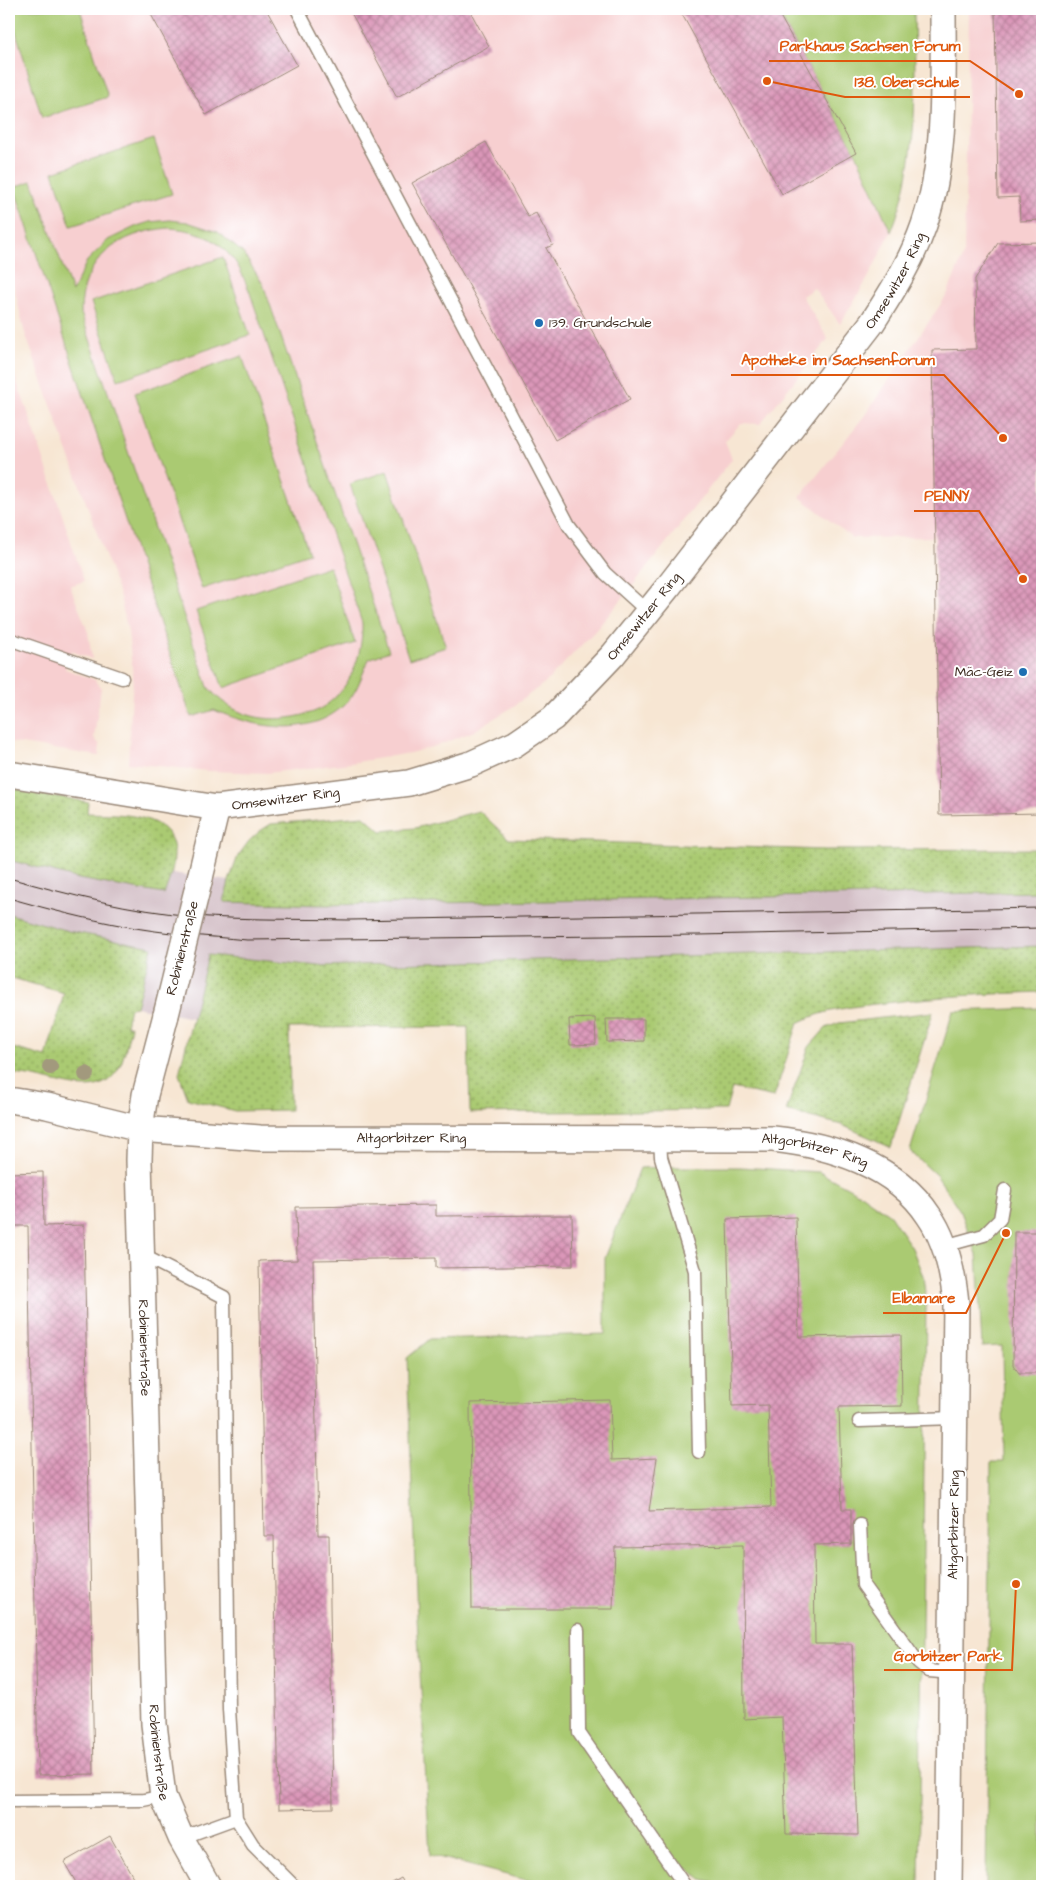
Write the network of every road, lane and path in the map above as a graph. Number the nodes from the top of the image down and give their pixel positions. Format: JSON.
{"nodes":[{"id":1,"x":297,"y":9,"type":"edge"},
{"id":2,"x":943,"y":9,"type":"edge"},
{"id":3,"x":648,"y":612,"type":"junction"},
{"id":4,"x":9,"y":639,"type":"edge"},
{"id":5,"x":122,"y":678,"type":"dead end"},
{"id":6,"x":9,"y":774,"type":"edge"},
{"id":7,"x":217,"y":808,"type":"junction"},
{"id":8,"x":9,"y":1100,"type":"edge"},
{"id":9,"x":140,"y":1129,"type":"junction"},
{"id":10,"x":660,"y":1140,"type":"junction"},
{"id":11,"x":1006,"y":1190,"type":"dead end"},
{"id":12,"x":944,"y":1246,"type":"junction"},
{"id":13,"x":142,"y":1255,"type":"junction"},
{"id":14,"x":956,"y":1418,"type":"junction"},
{"id":15,"x":859,"y":1421,"type":"dead end"},
{"id":16,"x":699,"y":1452,"type":"dead end"},
{"id":17,"x":860,"y":1525,"type":"dead end"},
{"id":18,"x":578,"y":1630,"type":"dead end"},
{"id":19,"x":952,"y":1673,"type":"junction"},
{"id":20,"x":163,"y":1796,"type":"junction"},
{"id":21,"x":9,"y":1801,"type":"edge"},
{"id":22,"x":236,"y":1818,"type":"junction"},
{"id":23,"x":180,"y":1838,"type":"junction"},
{"id":24,"x":208,"y":1886,"type":"edge"},
{"id":25,"x":294,"y":1886,"type":"edge"},
{"id":26,"x":685,"y":1886,"type":"edge"},
{"id":27,"x":949,"y":1886,"type":"edge"}],
"edges":[{"from":1,"to":3,"type":"lane"},
{"from":2,"to":3,"type":"street","name":"Omsewitzer Ring"},
{"from":3,"to":7,"type":"street","name":"Omsewitzer Ring"},
{"from":4,"to":5,"type":"lane"},
{"from":6,"to":7,"type":"street","name":"Omsewitzer Ring"},
{"from":7,"to":9,"type":"street","name":"Robinienstraße","bridge":true},
{"from":8,"to":9,"type":"street","name":"Altgorbitzer Ring"},
{"from":9,"to":10,"type":"street","name":"Altgorbitzer Ring"},
{"from":9,"to":13,"type":"street","name":"Robinienstraße"},
{"from":10,"to":12,"type":"street","name":"Altgorbitzer Ring"},
{"from":10,"to":16,"type":"lane"},
{"from":11,"to":12,"type":"lane"},
{"from":12,"to":14,"type":"street","name":"Altgorbitzer Ring"},
{"from":13,"to":20,"type":"street","name":"Robinienstraße"},
{"from":13,"to":22,"type":"lane"},
{"from":14,"to":15,"type":"lane"},
{"from":14,"to":19,"type":"street","name":"Altgorbitzer Ring"},
{"from":17,"to":19,"type":"lane"},
{"from":18,"to":26,"type":"lane"},
{"from":19,"to":27,"type":"street","name":"Altgorbitzer Ring"},
{"from":20,"to":21,"type":"lane"},
{"from":20,"to":23,"type":"street","name":"Robinienstraße"},
{"from":22,"to":23,"type":"lane"},
{"from":22,"to":25,"type":"lane"},
{"from":23,"to":24,"type":"street","name":"Robinienstraße"}]}
